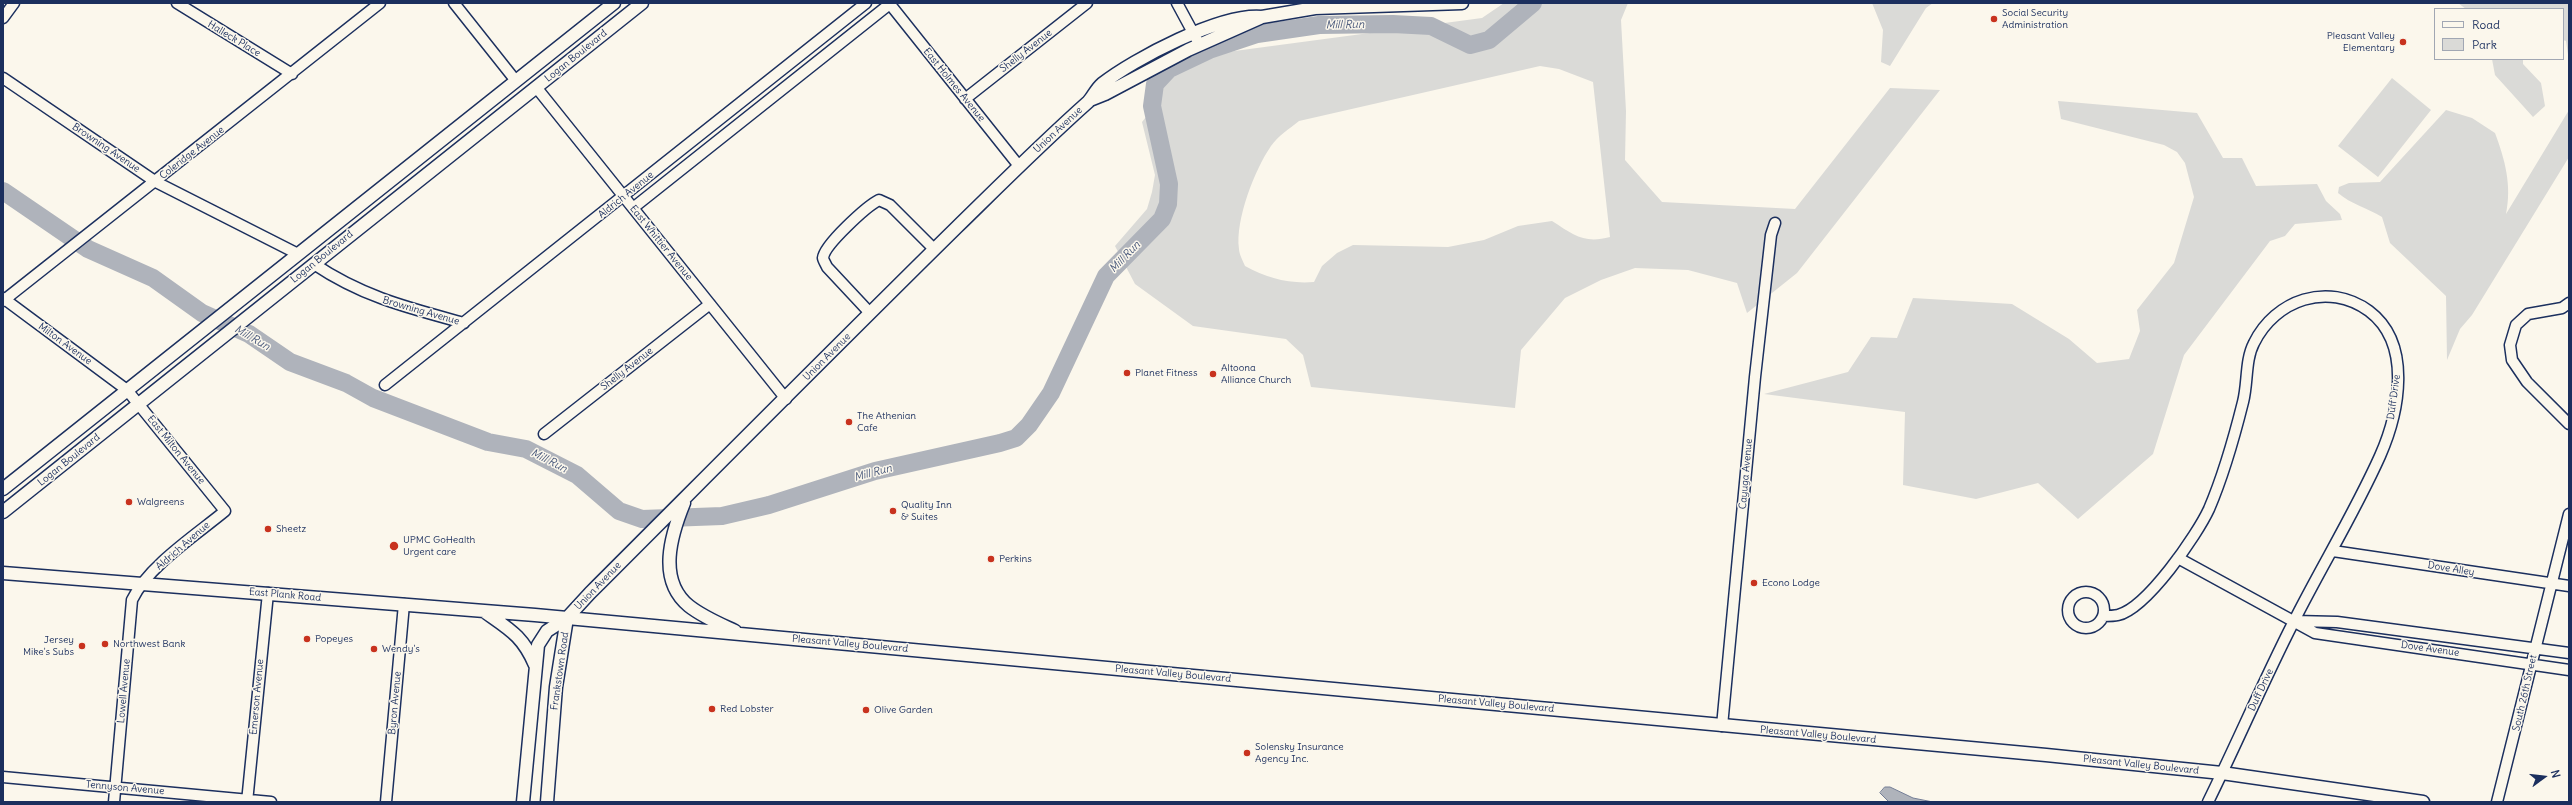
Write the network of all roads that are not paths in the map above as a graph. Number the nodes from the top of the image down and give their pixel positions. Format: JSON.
{"nodes":[{"id":1,"x":14,"y":3,"type":"edge"},
{"id":2,"x":177,"y":3,"type":"edge"},
{"id":3,"x":380,"y":3,"type":"edge"},
{"id":4,"x":454,"y":3,"type":"edge"},
{"id":5,"x":614,"y":3,"type":"edge"},
{"id":6,"x":642,"y":3,"type":"edge"},
{"id":7,"x":866,"y":3,"type":"edge"},
{"id":8,"x":890,"y":3,"type":"edge"},
{"id":9,"x":1087,"y":3,"type":"edge"},
{"id":10,"x":1177,"y":3,"type":"edge"},
{"id":11,"x":1462,"y":3,"type":"edge"},
{"id":12,"x":1368,"y":4,"type":"edge"},
{"id":13,"x":1400,"y":4,"type":"edge"},
{"id":14,"x":3,"y":18,"type":"edge"},
{"id":15,"x":1197,"y":39,"type":"junction"},
{"id":16,"x":292,"y":74,"type":"junction"},
{"id":17,"x":3,"y":78,"type":"edge"},
{"id":18,"x":516,"y":81,"type":"junction"},
{"id":19,"x":536,"y":87,"type":"junction"},
{"id":20,"x":965,"y":98,"type":"junction"},
{"id":21,"x":1019,"y":166,"type":"junction"},
{"id":22,"x":156,"y":182,"type":"junction"},
{"id":23,"x":624,"y":197,"type":"junction"},
{"id":24,"x":633,"y":208,"type":"junction"},
{"id":25,"x":1775,"y":223,"type":"dead end"},
{"id":26,"x":934,"y":249,"type":"junction"},
{"id":27,"x":298,"y":254,"type":"junction"},
{"id":28,"x":314,"y":264,"type":"junction"},
{"id":29,"x":4,"y":300,"type":"edge"},
{"id":30,"x":710,"y":304,"type":"junction"},
{"id":31,"x":2569,"y":304,"type":"edge"},
{"id":32,"x":870,"y":313,"type":"junction"},
{"id":33,"x":464,"y":323,"type":"junction"},
{"id":34,"x":385,"y":384,"type":"dead end"},
{"id":35,"x":127,"y":390,"type":"junction"},
{"id":36,"x":786,"y":399,"type":"junction"},
{"id":37,"x":139,"y":404,"type":"junction"},
{"id":38,"x":2569,"y":424,"type":"edge"},
{"id":39,"x":544,"y":434,"type":"dead end"},
{"id":40,"x":3,"y":489,"type":"edge"},
{"id":41,"x":681,"y":505,"type":"junction"},
{"id":42,"x":224,"y":511,"type":"joint"},
{"id":43,"x":3,"y":512,"type":"edge"},
{"id":44,"x":2569,"y":514,"type":"edge"},
{"id":45,"x":2333,"y":551,"type":"junction"},
{"id":46,"x":2178,"y":558,"type":"junction"},
{"id":47,"x":3,"y":573,"type":"edge"},
{"id":48,"x":142,"y":583,"type":"junction"},
{"id":49,"x":2552,"y":584,"type":"junction"},
{"id":50,"x":2569,"y":586,"type":"edge"},
{"id":51,"x":268,"y":593,"type":"junction"},
{"id":52,"x":404,"y":604,"type":"junction"},
{"id":53,"x":484,"y":611,"type":"junction"},
{"id":54,"x":2103,"y":616,"type":"dead end"},
{"id":55,"x":567,"y":618,"type":"junction"},
{"id":56,"x":2293,"y":622,"type":"junction"},
{"id":57,"x":740,"y":634,"type":"junction"},
{"id":58,"x":2536,"y":648,"type":"junction"},
{"id":59,"x":2569,"y":653,"type":"edge"},
{"id":60,"x":2532,"y":664,"type":"junction"},
{"id":61,"x":535,"y":665,"type":"junction"},
{"id":62,"x":2569,"y":670,"type":"edge"},
{"id":63,"x":1722,"y":726,"type":"junction"},
{"id":64,"x":2222,"y":773,"type":"junction"},
{"id":65,"x":3,"y":777,"type":"edge"},
{"id":66,"x":116,"y":786,"type":"junction"},
{"id":67,"x":248,"y":801,"type":"edge"},
{"id":68,"x":114,"y":802,"type":"edge"},
{"id":69,"x":271,"y":802,"type":"edge"},
{"id":70,"x":386,"y":802,"type":"edge"},
{"id":71,"x":523,"y":802,"type":"edge"},
{"id":72,"x":547,"y":802,"type":"edge"},
{"id":73,"x":2208,"y":802,"type":"edge"},
{"id":74,"x":2423,"y":802,"type":"edge"},
{"id":75,"x":2497,"y":802,"type":"edge"}],
"edges":[{"from":1,"to":14,"type":"street"},
{"from":2,"to":16,"type":"street","name":"Halleck Place"},
{"from":3,"to":16,"type":"street","name":"Coleridge Avenue"},
{"from":4,"to":18,"type":"street"},
{"from":5,"to":18,"type":"main road","name":"Logan Boulevard"},
{"from":6,"to":19,"type":"main road","name":"Logan Boulevard"},
{"from":7,"to":23,"type":"street","name":"Aldrich Avenue"},
{"from":8,"to":20,"type":"street","name":"East Holmes Avenue"},
{"from":8,"to":24,"type":"street","name":"Aldrich Avenue"},
{"from":9,"to":20,"type":"street","name":"Shelly Avenue"},
{"from":10,"to":15,"type":"street"},
{"from":11,"to":13,"type":"main road","name":"Union Avenue"},
{"from":12,"to":13,"type":"main road","name":"Union Avenue"},
{"from":12,"to":15,"type":"main road","name":"Union Avenue"},
{"from":15,"to":21,"type":"main road","name":"Union Avenue"},
{"from":16,"to":22,"type":"street","name":"Coleridge Avenue"},
{"from":17,"to":22,"type":"street","name":"Browning Avenue"},
{"from":18,"to":27,"type":"main road","name":"Logan Boulevard"},
{"from":19,"to":23,"type":"street","name":"East Whittier Avenue"},
{"from":19,"to":28,"type":"main road","name":"Logan Boulevard"},
{"from":20,"to":21,"type":"street","name":"East Holmes Avenue"},
{"from":21,"to":26,"type":"main road","name":"Union Avenue"},
{"from":22,"to":27,"type":"street","name":"Browning Avenue"},
{"from":22,"to":29,"type":"street","name":"Coleridge Avenue"},
{"from":23,"to":24,"type":"street","name":"East Whittier Avenue"},
{"from":23,"to":33,"type":"street","name":"Aldrich Avenue"},
{"from":24,"to":30,"type":"street","name":"East Whittier Avenue"},
{"from":25,"to":63,"type":"street","name":"Cayuga Avenue"},
{"from":26,"to":32,"type":"main road","name":"Union Avenue"},
{"from":26,"to":32,"type":"street"},
{"from":27,"to":35,"type":"main road","name":"Logan Boulevard"},
{"from":28,"to":33,"type":"street","name":"Browning Avenue"},
{"from":28,"to":37,"type":"main road","name":"Logan Boulevard"},
{"from":29,"to":35,"type":"street","name":"Milton Avenue"},
{"from":30,"to":36,"type":"street","name":"East Whittier Avenue"},
{"from":30,"to":39,"type":"street","name":"Shelly Avenue"},
{"from":31,"to":38,"type":"street"},
{"from":32,"to":36,"type":"main road","name":"Union Avenue"},
{"from":33,"to":34,"type":"street","name":"Aldrich Avenue"},
{"from":35,"to":37,"type":"street","name":"East Milton Avenue"},
{"from":35,"to":40,"type":"main road","name":"Logan Boulevard"},
{"from":36,"to":41,"type":"main road","name":"Union Avenue"},
{"from":37,"to":42,"type":"street","name":"East Milton Avenue"},
{"from":37,"to":43,"type":"main road","name":"Logan Boulevard"},
{"from":41,"to":55,"type":"main road","name":"Union Avenue"},
{"from":41,"to":57,"type":"main road"},
{"from":42,"to":48,"type":"street","name":"Aldrich Avenue"},
{"from":44,"to":49,"type":"street","name":"South 26th Street"},
{"from":45,"to":46,"type":"street","name":"Duff Drive"},
{"from":45,"to":49,"type":"street","name":"Dove Alley"},
{"from":45,"to":56,"type":"street","name":"Duff Drive"},
{"from":46,"to":54,"type":"street","name":"Duff Drive"},
{"from":46,"to":56,"type":"street","name":"Dove Avenue"},
{"from":47,"to":48,"type":"main road","name":"East Plank Road"},
{"from":48,"to":51,"type":"main road","name":"East Plank Road"},
{"from":48,"to":66,"type":"street","name":"Lowell Avenue"},
{"from":49,"to":50,"type":"street","name":"Dove Alley"},
{"from":49,"to":58,"type":"street","name":"South 26th Street"},
{"from":51,"to":52,"type":"main road","name":"East Plank Road"},
{"from":51,"to":67,"type":"street","name":"Emerson Avenue"},
{"from":52,"to":53,"type":"main road","name":"East Plank Road"},
{"from":52,"to":70,"type":"street","name":"Byron Avenue"},
{"from":53,"to":55,"type":"main road","name":"East Plank Road"},
{"from":53,"to":61,"type":"main road"},
{"from":55,"to":57,"type":"main road","name":"Pleasant Valley Boulevard"},
{"from":55,"to":61,"type":"main road","name":"Frankstown Road"},
{"from":55,"to":72,"type":"main road","name":"Frankstown Road"},
{"from":56,"to":58,"type":"street","name":"Dove Avenue"},
{"from":56,"to":60,"type":"street","name":"Dove Avenue"},
{"from":56,"to":64,"type":"street","name":"Duff Drive"},
{"from":57,"to":63,"type":"main road","name":"Pleasant Valley Boulevard"},
{"from":58,"to":59,"type":"street","name":"Dove Avenue"},
{"from":58,"to":60,"type":"street","name":"South 26th Street"},
{"from":60,"to":62,"type":"street","name":"Dove Avenue"},
{"from":60,"to":75,"type":"street","name":"South 26th Street"},
{"from":61,"to":71,"type":"main road","name":"Frankstown Road"},
{"from":63,"to":64,"type":"main road","name":"Pleasant Valley Boulevard"},
{"from":64,"to":73,"type":"street","name":"Duff Drive"},
{"from":64,"to":74,"type":"main road","name":"Pleasant Valley Boulevard"},
{"from":65,"to":66,"type":"street","name":"Tennyson Avenue"},
{"from":66,"to":67,"type":"street","name":"Tennyson Avenue"},
{"from":66,"to":68,"type":"street","name":"Lowell Avenue"},
{"from":67,"to":69,"type":"street","name":"Tennyson Avenue"}]}
